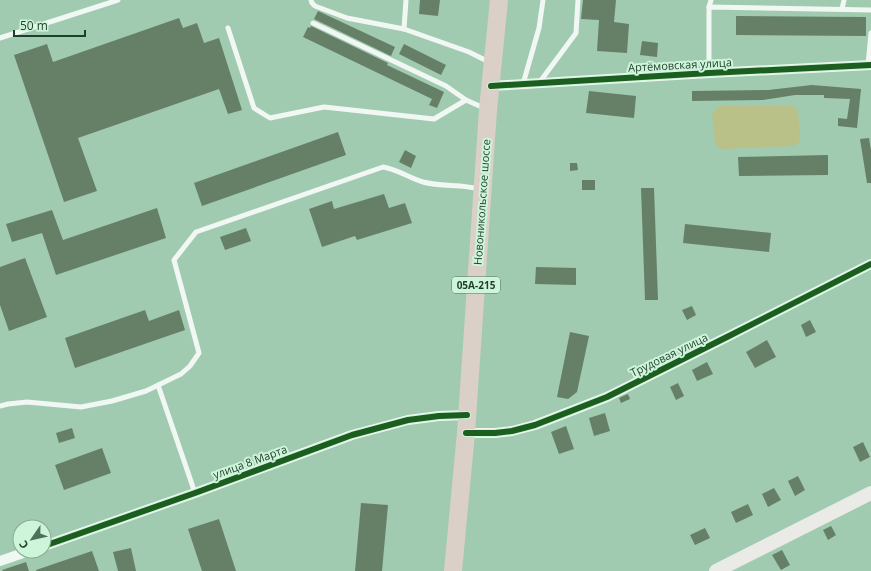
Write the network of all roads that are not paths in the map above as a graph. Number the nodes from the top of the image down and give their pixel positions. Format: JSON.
{"nodes":[{"id":1,"x":118,"y":0,"type":"edge"},
{"id":2,"x":311,"y":0,"type":"edge"},
{"id":3,"x":406,"y":0,"type":"edge"},
{"id":4,"x":500,"y":0,"type":"edge"},
{"id":5,"x":542,"y":0,"type":"edge"},
{"id":6,"x":578,"y":0,"type":"edge"},
{"id":7,"x":711,"y":0,"type":"edge"},
{"id":8,"x":844,"y":0,"type":"edge"},
{"id":9,"x":709,"y":7,"type":"junction"},
{"id":10,"x":842,"y":10,"type":"junction"},
{"id":11,"x":871,"y":10,"type":"edge"},
{"id":12,"x":313,"y":23,"type":"dead end"},
{"id":13,"x":228,"y":28,"type":"dead end"},
{"id":14,"x":404,"y":29,"type":"junction"},
{"id":15,"x":871,"y":33,"type":"edge"},
{"id":16,"x":0,"y":38,"type":"edge"},
{"id":17,"x":493,"y":64,"type":"junction"},
{"id":18,"x":870,"y":65,"type":"edge"},
{"id":19,"x":708,"y":73,"type":"junction"},
{"id":20,"x":523,"y":84,"type":"junction"},
{"id":21,"x":538,"y":84,"type":"junction"},
{"id":22,"x":491,"y":86,"type":"junction"},
{"id":23,"x":466,"y":100,"type":"junction"},
{"id":24,"x":488,"y":110,"type":"junction"},
{"id":25,"x":483,"y":190,"type":"junction"},
{"id":26,"x":871,"y":264,"type":"edge"},
{"id":27,"x":158,"y":385,"type":"junction"},
{"id":28,"x":0,"y":406,"type":"edge"},
{"id":29,"x":467,"y":415,"type":"junction"},
{"id":30,"x":466,"y":432,"type":"junction"},
{"id":31,"x":195,"y":493,"type":"junction"},
{"id":32,"x":871,"y":493,"type":"edge"},
{"id":33,"x":52,"y":543,"type":"edge"},
{"id":34,"x":12,"y":557,"type":"edge"},
{"id":35,"x":0,"y":561,"type":"edge"},
{"id":36,"x":731,"y":568,"type":"edge"},
{"id":37,"x":453,"y":571,"type":"edge"},
{"id":38,"x":716,"y":571,"type":"edge"}],
"edges":[{"from":1,"to":16,"type":"lane"},
{"from":2,"to":14,"type":"lane"},
{"from":3,"to":14,"type":"lane"},
{"from":4,"to":17,"type":"highway","name":"Новоникольское шоссе","number":"05А-215"},
{"from":5,"to":20,"type":"lane"},
{"from":6,"to":21,"type":"lane"},
{"from":7,"to":9,"type":"lane"},
{"from":8,"to":10,"type":"lane"},
{"from":9,"to":10,"type":"lane"},
{"from":9,"to":19,"type":"lane"},
{"from":10,"to":11,"type":"lane"},
{"from":12,"to":23,"type":"lane"},
{"from":13,"to":23,"type":"lane"},
{"from":14,"to":17,"type":"lane"},
{"from":15,"to":18,"type":"lane"},
{"from":17,"to":22,"type":"highway","name":"Новоникольское шоссе","number":"05А-215"},
{"from":18,"to":19,"type":"street","name":"Артёмовская улица"},
{"from":19,"to":21,"type":"street","name":"Артёмовская улица"},
{"from":20,"to":21,"type":"street","name":"Артёмовская улица"},
{"from":20,"to":22,"type":"street","name":"Артёмовская улица"},
{"from":22,"to":24,"type":"highway","name":"Новоникольское шоссе","number":"05А-215"},
{"from":23,"to":24,"type":"lane"},
{"from":24,"to":25,"type":"highway","name":"Новоникольское шоссе","number":"05А-215"},
{"from":25,"to":27,"type":"lane"},
{"from":25,"to":29,"type":"highway","name":"Новоникольское шоссе","number":"05А-215"},
{"from":26,"to":30,"type":"street","name":"Трудовая улица"},
{"from":27,"to":28,"type":"lane"},
{"from":27,"to":31,"type":"lane"},
{"from":29,"to":30,"type":"highway","name":"Новоникольское шоссе","number":"05А-215"},
{"from":29,"to":31,"type":"street","name":"улица 8 Марта"},
{"from":30,"to":37,"type":"highway","name":"Новоникольское шоссе","number":"05А-215"},
{"from":31,"to":33,"type":"street","name":"улица 8 Марта"},
{"from":32,"to":36,"type":"main road"},
{"from":34,"to":35,"type":"street"},
{"from":36,"to":38,"type":"main road"}]}
